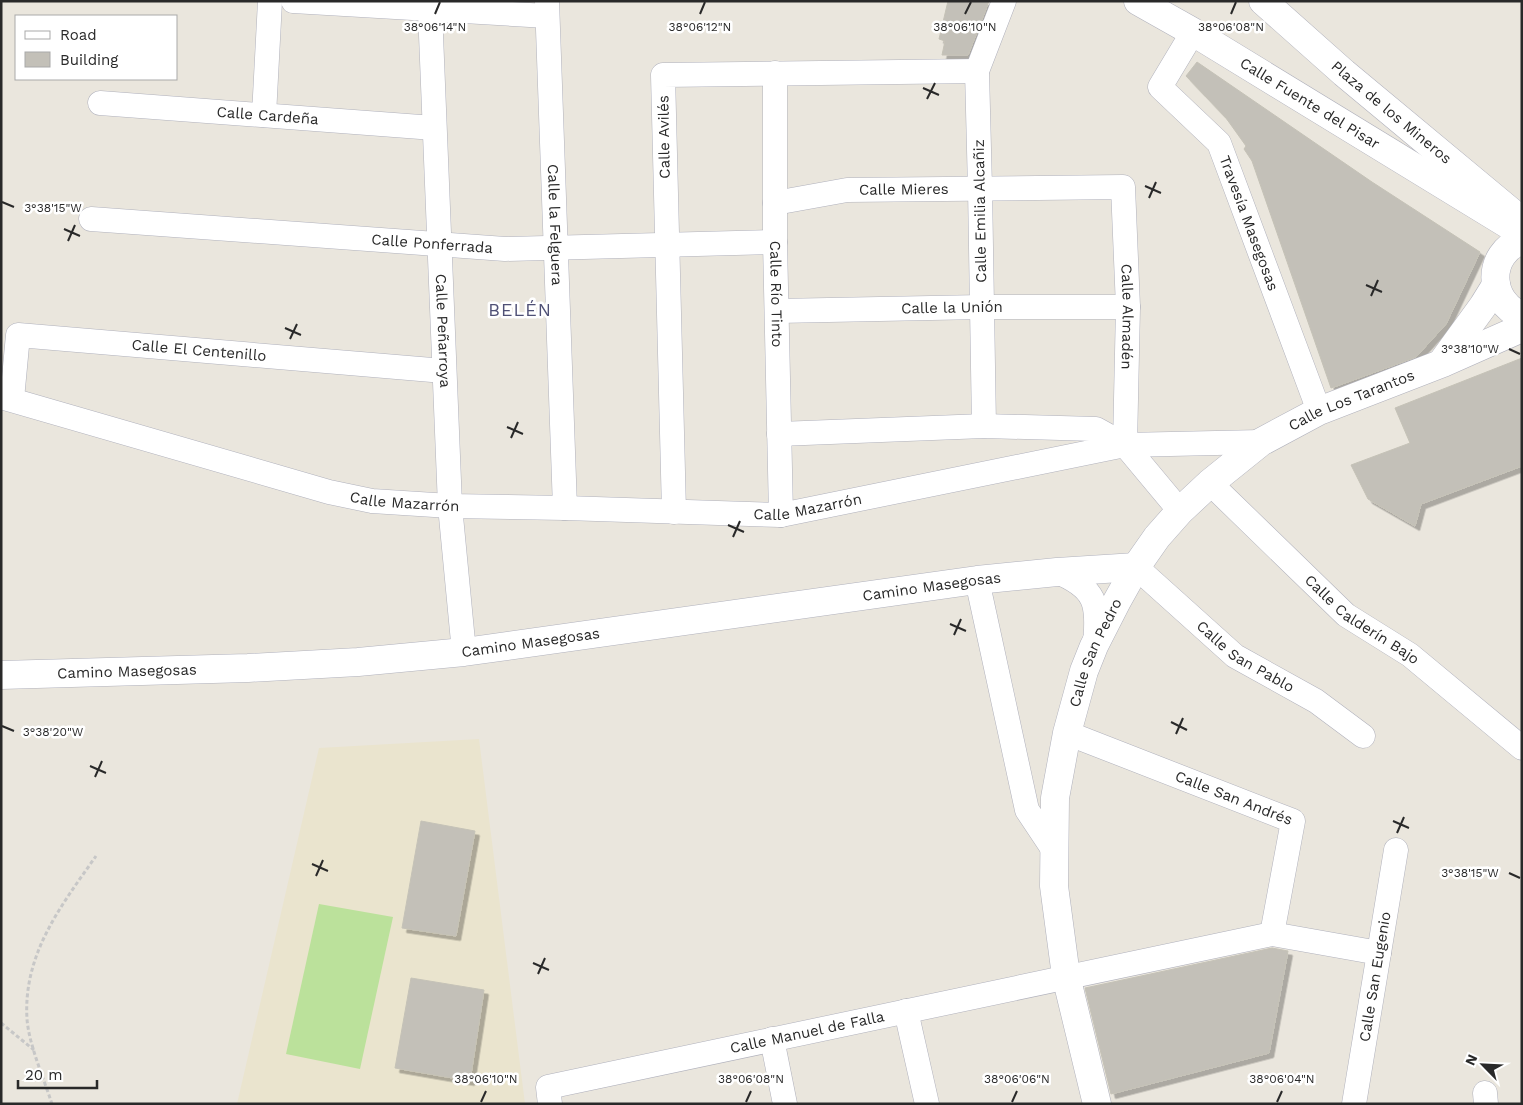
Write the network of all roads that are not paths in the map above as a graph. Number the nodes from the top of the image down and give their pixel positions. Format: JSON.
{"nodes":[{"id":1,"x":270,"y":1,"type":"edge"},
{"id":2,"x":293,"y":1,"type":"edge"},
{"id":3,"x":1004,"y":1,"type":"edge"},
{"id":4,"x":1138,"y":1,"type":"edge"},
{"id":5,"x":1263,"y":1,"type":"edge"},
{"id":6,"x":547,"y":9,"type":"edge"},
{"id":7,"x":430,"y":10,"type":"junction"},
{"id":8,"x":1176,"y":18,"type":"edge"},
{"id":9,"x":977,"y":71,"type":"junction"},
{"id":10,"x":775,"y":73,"type":"junction"},
{"id":11,"x":100,"y":103,"type":"dead end"},
{"id":12,"x":264,"y":116,"type":"junction"},
{"id":13,"x":434,"y":128,"type":"junction"},
{"id":14,"x":1123,"y":187,"type":"joint"},
{"id":15,"x":980,"y":188,"type":"junction"},
{"id":16,"x":775,"y":203,"type":"junction"},
{"id":17,"x":1479,"y":208,"type":"junction"},
{"id":18,"x":90,"y":219,"type":"dead end"},
{"id":19,"x":1522,"y":222,"type":"edge"},
{"id":20,"x":1522,"y":233,"type":"edge"},
{"id":21,"x":776,"y":242,"type":"junction"},
{"id":22,"x":439,"y":245,"type":"junction"},
{"id":23,"x":666,"y":245,"type":"junction"},
{"id":24,"x":556,"y":248,"type":"junction"},
{"id":25,"x":1512,"y":248,"type":"edge"},
{"id":26,"x":1496,"y":286,"type":"junction"},
{"id":27,"x":982,"y":307,"type":"junction"},
{"id":28,"x":1128,"y":307,"type":"junction"},
{"id":29,"x":777,"y":311,"type":"junction"},
{"id":30,"x":1522,"y":316,"type":"edge"},
{"id":31,"x":1522,"y":328,"type":"edge"},
{"id":32,"x":1443,"y":363,"type":"junction"},
{"id":33,"x":444,"y":371,"type":"junction"},
{"id":34,"x":6,"y":398,"type":"edge"},
{"id":35,"x":1319,"y":411,"type":"junction"},
{"id":36,"x":984,"y":426,"type":"junction"},
{"id":37,"x":779,"y":434,"type":"junction"},
{"id":38,"x":1261,"y":442,"type":"junction"},
{"id":39,"x":1125,"y":445,"type":"junction"},
{"id":40,"x":1210,"y":483,"type":"junction"},
{"id":41,"x":450,"y":506,"type":"junction"},
{"id":42,"x":565,"y":508,"type":"junction"},
{"id":43,"x":1180,"y":511,"type":"junction"},
{"id":44,"x":674,"y":512,"type":"junction"},
{"id":45,"x":781,"y":515,"type":"junction"},
{"id":46,"x":1136,"y":567,"type":"junction"},
{"id":47,"x":1057,"y":572,"type":"junction"},
{"id":48,"x":977,"y":580,"type":"junction"},
{"id":49,"x":1094,"y":646,"type":"junction"},
{"id":50,"x":464,"y":652,"type":"junction"},
{"id":51,"x":1,"y":675,"type":"edge"},
{"id":52,"x":1067,"y":733,"type":"junction"},
{"id":53,"x":1363,"y":736,"type":"dead end"},
{"id":54,"x":1521,"y":750,"type":"edge"},
{"id":55,"x":1396,"y":850,"type":"dead end"},
{"id":56,"x":1055,"y":852,"type":"junction"},
{"id":57,"x":1272,"y":934,"type":"junction"},
{"id":58,"x":1379,"y":953,"type":"junction"},
{"id":59,"x":1066,"y":976,"type":"junction"},
{"id":60,"x":906,"y":1011,"type":"junction"},
{"id":61,"x":772,"y":1039,"type":"junction"},
{"id":62,"x":549,"y":1095,"type":"edge"},
{"id":63,"x":785,"y":1104,"type":"edge"},
{"id":64,"x":927,"y":1104,"type":"edge"},
{"id":65,"x":1097,"y":1104,"type":"edge"},
{"id":66,"x":1354,"y":1104,"type":"edge"}],
"edges":[{"from":1,"to":12,"type":"street"},
{"from":2,"to":7,"type":"street"},
{"from":3,"to":9,"type":"street","name":"Calle Emilia Alcañiz"},
{"from":4,"to":8,"type":"street","name":"Calle Fuente del Pisar"},
{"from":5,"to":19,"type":"street","name":"Plaza de los Mineros"},
{"from":6,"to":7,"type":"street"},
{"from":6,"to":24,"type":"street","name":"Calle la Felguera"},
{"from":7,"to":13,"type":"street","name":"Calle Peñarroya"},
{"from":8,"to":17,"type":"street","name":"Calle Fuente del Pisar"},
{"from":8,"to":35,"type":"street","name":"Travesía Masegosas"},
{"from":9,"to":10,"type":"street","name":"Calle Avilés"},
{"from":9,"to":15,"type":"street","name":"Calle Emilia Alcañiz"},
{"from":10,"to":16,"type":"street","name":"Calle Río Tinto"},
{"from":10,"to":23,"type":"street","name":"Calle Avilés"},
{"from":11,"to":12,"type":"street","name":"Calle Cardeña"},
{"from":12,"to":13,"type":"street","name":"Calle Cardeña"},
{"from":13,"to":22,"type":"street","name":"Calle Peñarroya"},
{"from":14,"to":15,"type":"street","name":"Calle Mieres"},
{"from":14,"to":28,"type":"street","name":"Calle Almadén"},
{"from":15,"to":16,"type":"street","name":"Calle Mieres"},
{"from":15,"to":27,"type":"street","name":"Calle Emilia Alcañiz"},
{"from":16,"to":21,"type":"street","name":"Calle Río Tinto"},
{"from":17,"to":20,"type":"street","name":"Calle Fuente del Pisar"},
{"from":17,"to":25,"type":"street"},
{"from":18,"to":22,"type":"street","name":"Calle Ponferrada"},
{"from":21,"to":23,"type":"street","name":"Calle Ponferrada"},
{"from":21,"to":29,"type":"street","name":"Calle Río Tinto"},
{"from":22,"to":24,"type":"street","name":"Calle Ponferrada"},
{"from":22,"to":33,"type":"street","name":"Calle Peñarroya"},
{"from":23,"to":24,"type":"street","name":"Calle Ponferrada"},
{"from":23,"to":44,"type":"street","name":"Calle Avilés"},
{"from":24,"to":42,"type":"street","name":"Calle la Felguera"},
{"from":25,"to":26,"type":"street"},
{"from":26,"to":30,"type":"street"},
{"from":26,"to":32,"type":"street"},
{"from":27,"to":28,"type":"street","name":"Calle la Unión"},
{"from":27,"to":29,"type":"street","name":"Calle la Unión"},
{"from":27,"to":36,"type":"street","name":"Calle Emilia Alcañiz"},
{"from":28,"to":39,"type":"street","name":"Calle Almadén"},
{"from":29,"to":37,"type":"street","name":"Calle Río Tinto"},
{"from":31,"to":32,"type":"street","name":"Calle Los Tarantos"},
{"from":32,"to":35,"type":"street","name":"Calle Los Tarantos"},
{"from":33,"to":34,"type":"street","name":"Calle El Centenillo"},
{"from":33,"to":41,"type":"street","name":"Calle Peñarroya"},
{"from":34,"to":41,"type":"street","name":"Calle Mazarrón"},
{"from":35,"to":38,"type":"street","name":"Calle Los Tarantos"},
{"from":36,"to":37,"type":"street"},
{"from":36,"to":39,"type":"street"},
{"from":37,"to":45,"type":"street","name":"Calle Río Tinto"},
{"from":38,"to":39,"type":"street","name":"Calle Los Tarantos"},
{"from":38,"to":40,"type":"street","name":"Calle Los Tarantos"},
{"from":39,"to":43,"type":"street"},
{"from":39,"to":45,"type":"street","name":"Calle Mazarrón"},
{"from":40,"to":43,"type":"street","name":"Calle San Pedro"},
{"from":40,"to":54,"type":"street","name":"Calle Calderín Bajo"},
{"from":41,"to":42,"type":"street","name":"Calle Mazarrón"},
{"from":41,"to":50,"type":"street","name":"Calle Peñarroya"},
{"from":42,"to":44,"type":"street","name":"Calle Mazarrón"},
{"from":43,"to":46,"type":"street","name":"Calle San Pedro"},
{"from":44,"to":45,"type":"street","name":"Calle Mazarrón"},
{"from":46,"to":47,"type":"street","name":"Camino Masegosas"},
{"from":46,"to":49,"type":"street","name":"Calle San Pedro"},
{"from":46,"to":53,"type":"street","name":"Calle San Pablo"},
{"from":47,"to":48,"type":"street","name":"Camino Masegosas"},
{"from":47,"to":49,"type":"street"},
{"from":48,"to":50,"type":"street","name":"Camino Masegosas"},
{"from":48,"to":56,"type":"street"},
{"from":49,"to":52,"type":"street","name":"Calle San Pedro"},
{"from":50,"to":51,"type":"street","name":"Camino Masegosas"},
{"from":52,"to":56,"type":"street","name":"Calle San Pedro"},
{"from":52,"to":57,"type":"street","name":"Calle San Andrés"},
{"from":55,"to":58,"type":"street","name":"Calle San Eugenio"},
{"from":56,"to":59,"type":"street","name":"Calle San Pedro"},
{"from":57,"to":58,"type":"street"},
{"from":57,"to":59,"type":"street","name":"Calle Manuel de Falla"},
{"from":58,"to":66,"type":"street","name":"Calle San Eugenio"},
{"from":59,"to":60,"type":"street","name":"Calle Manuel de Falla"},
{"from":59,"to":65,"type":"street","name":"Calle San Pedro"},
{"from":60,"to":61,"type":"street","name":"Calle Manuel de Falla"},
{"from":60,"to":64,"type":"street"},
{"from":61,"to":62,"type":"street","name":"Calle Manuel de Falla"},
{"from":61,"to":63,"type":"street"}]}
